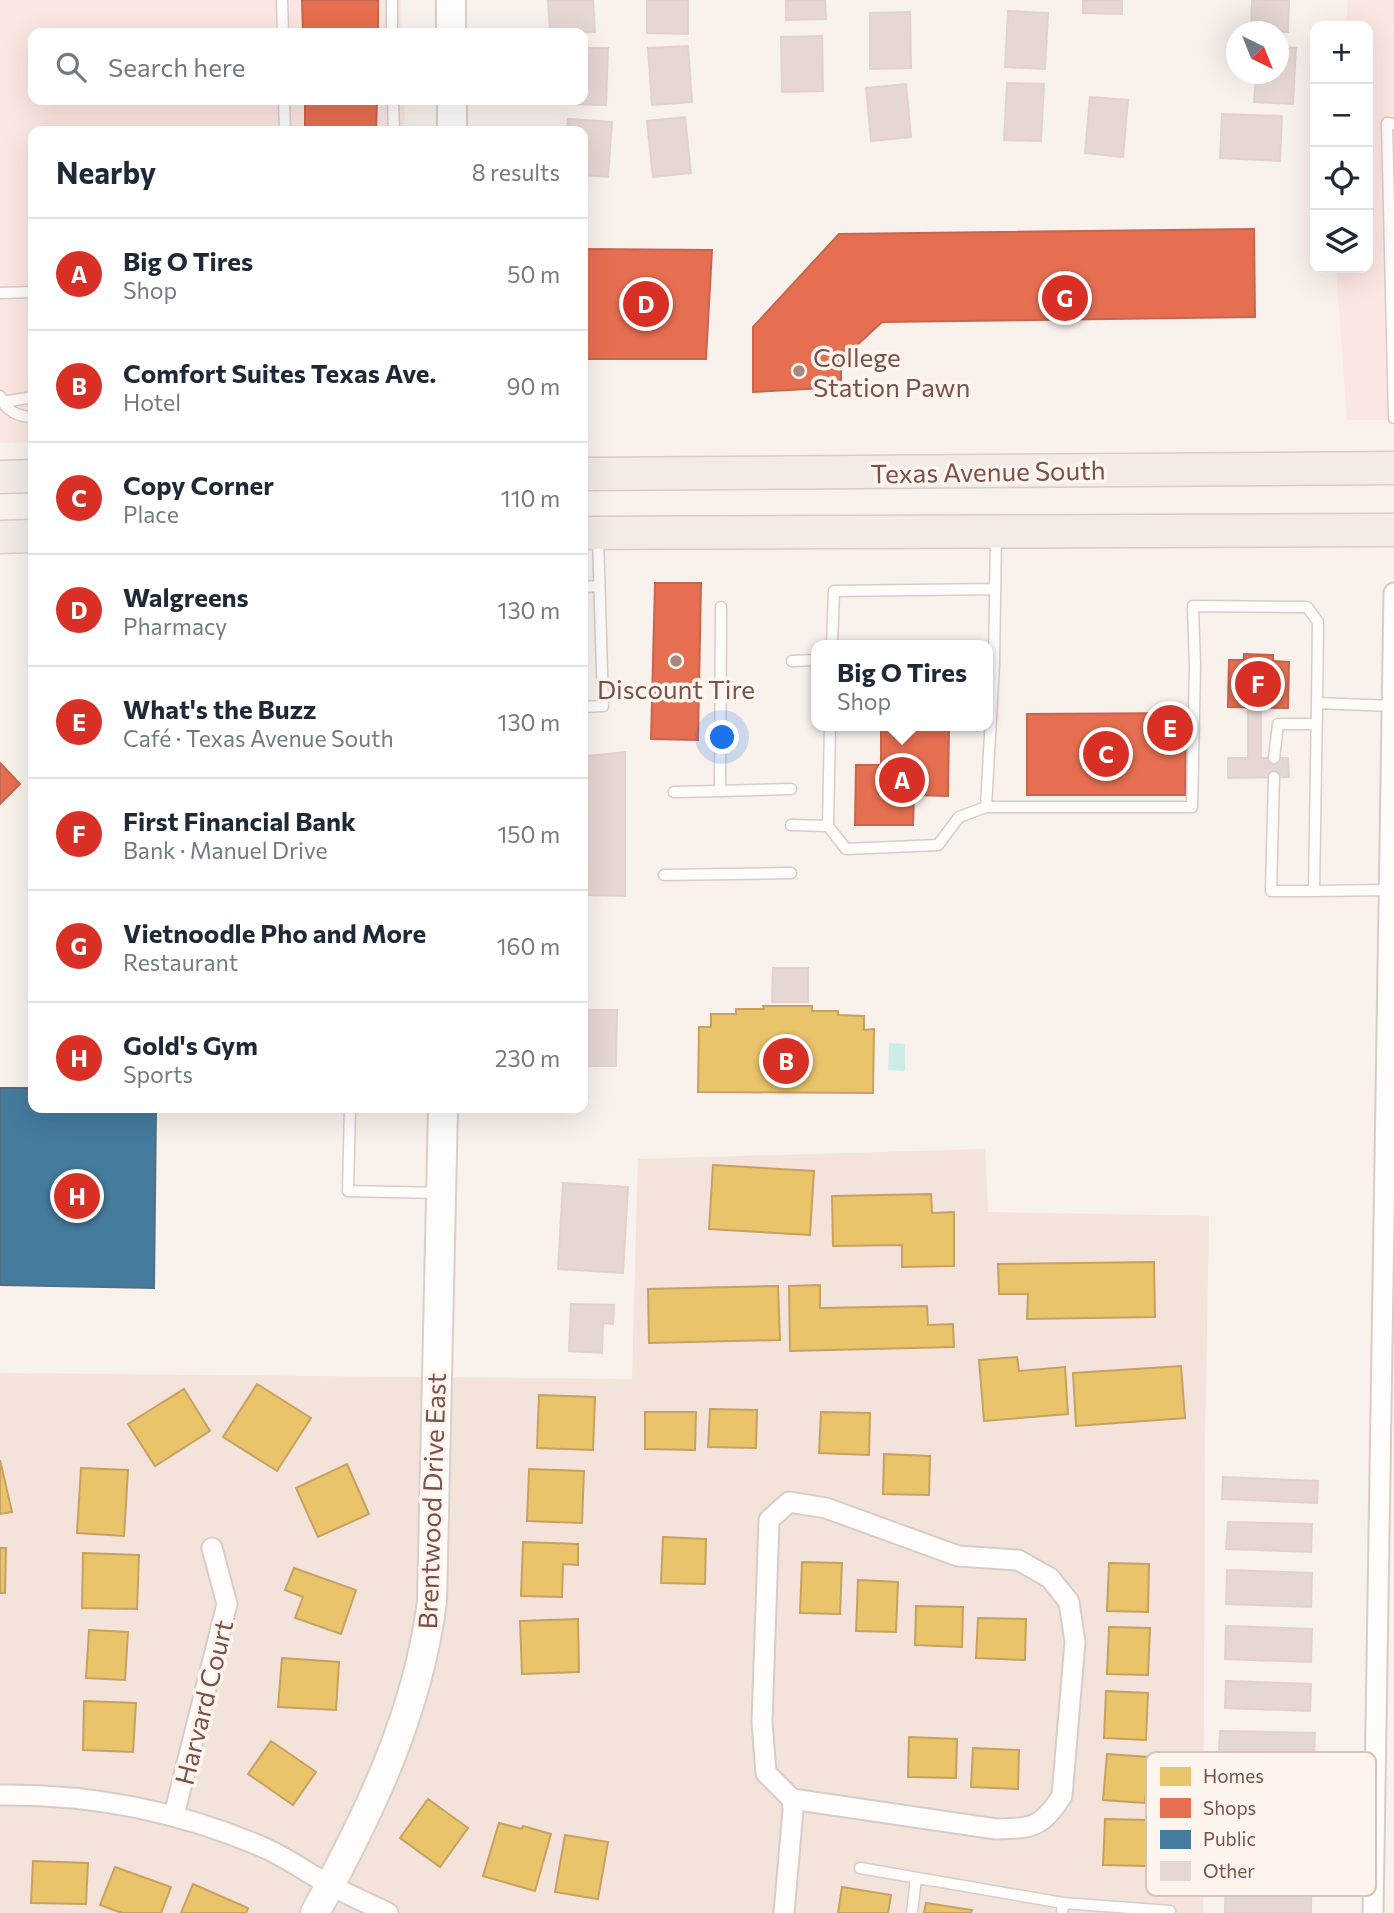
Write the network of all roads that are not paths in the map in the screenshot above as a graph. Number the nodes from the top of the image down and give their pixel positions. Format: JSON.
{"nodes":[{"id":1,"x":282,"y":0,"type":"edge"},
{"id":2,"x":392,"y":0,"type":"edge"},
{"id":3,"x":451,"y":0,"type":"edge"},
{"id":4,"x":283,"y":28,"type":"edge"},
{"id":5,"x":392,"y":28,"type":"edge"},
{"id":6,"x":452,"y":28,"type":"edge"},
{"id":7,"x":284,"y":105,"type":"edge"},
{"id":8,"x":393,"y":105,"type":"edge"},
{"id":9,"x":452,"y":105,"type":"edge"},
{"id":10,"x":1394,"y":124,"type":"edge"},
{"id":11,"x":285,"y":126,"type":"edge"},
{"id":12,"x":394,"y":126,"type":"edge"},
{"id":13,"x":452,"y":126,"type":"edge"},
{"id":14,"x":28,"y":292,"type":"edge"},
{"id":15,"x":0,"y":293,"type":"edge"},
{"id":16,"x":28,"y":397,"type":"edge"},
{"id":17,"x":1,"y":399,"type":"edge"},
{"id":18,"x":28,"y":417,"type":"edge"},
{"id":19,"x":1394,"y":418,"type":"edge"},
{"id":20,"x":1394,"y":468,"type":"edge"},
{"id":21,"x":588,"y":474,"type":"edge"},
{"id":22,"x":0,"y":477,"type":"edge"},
{"id":23,"x":28,"y":477,"type":"edge"},
{"id":24,"x":996,"y":530,"type":"junction"},
{"id":25,"x":1394,"y":530,"type":"edge"},
{"id":26,"x":590,"y":533,"type":"edge"},
{"id":27,"x":28,"y":536,"type":"edge"},
{"id":28,"x":0,"y":537,"type":"edge"},
{"id":29,"x":599,"y":586,"type":"junction"},
{"id":30,"x":588,"y":587,"type":"edge"},
{"id":31,"x":995,"y":589,"type":"junction"},
{"id":32,"x":1394,"y":593,"type":"edge"},
{"id":33,"x":721,"y":607,"type":"dead end"},
{"id":34,"x":832,"y":640,"type":"edge"},
{"id":35,"x":992,"y":640,"type":"edge"},
{"id":36,"x":811,"y":660,"type":"edge"},
{"id":37,"x":792,"y":661,"type":"dead end"},
{"id":38,"x":1317,"y":703,"type":"junction"},
{"id":39,"x":1392,"y":706,"type":"junction"},
{"id":40,"x":588,"y":707,"type":"edge"},
{"id":41,"x":1316,"y":724,"type":"junction"},
{"id":42,"x":830,"y":731,"type":"edge"},
{"id":43,"x":989,"y":731,"type":"edge"},
{"id":44,"x":1274,"y":758,"type":"dead end"},
{"id":45,"x":1274,"y":778,"type":"dead end"},
{"id":46,"x":791,"y":789,"type":"dead end"},
{"id":47,"x":720,"y":791,"type":"junction"},
{"id":48,"x":674,"y":792,"type":"dead end"},
{"id":49,"x":986,"y":807,"type":"junction"},
{"id":50,"x":791,"y":825,"type":"dead end"},
{"id":51,"x":828,"y":825,"type":"junction"},
{"id":52,"x":790,"y":873,"type":"dead end"},
{"id":53,"x":664,"y":875,"type":"dead end"},
{"id":54,"x":1390,"y":890,"type":"junction"},
{"id":55,"x":1314,"y":891,"type":"junction"},
{"id":56,"x":350,"y":1113,"type":"edge"},
{"id":57,"x":443,"y":1113,"type":"edge"},
{"id":58,"x":441,"y":1193,"type":"junction"},
{"id":59,"x":212,"y":1548,"type":"dead end"},
{"id":60,"x":1376,"y":1752,"type":"edge"},
{"id":61,"x":0,"y":1795,"type":"edge"},
{"id":62,"x":792,"y":1799,"type":"junction"},
{"id":63,"x":174,"y":1815,"type":"junction"},
{"id":64,"x":860,"y":1868,"type":"dead end"},
{"id":65,"x":916,"y":1878,"type":"junction"},
{"id":66,"x":330,"y":1885,"type":"junction"},
{"id":67,"x":1062,"y":1908,"type":"edge"},
{"id":68,"x":1170,"y":1911,"type":"dead end"},
{"id":69,"x":315,"y":1913,"type":"edge"},
{"id":70,"x":388,"y":1913,"type":"edge"},
{"id":71,"x":784,"y":1913,"type":"edge"},
{"id":72,"x":912,"y":1913,"type":"edge"}],
"edges":[{"from":1,"to":4,"type":"lane"},
{"from":2,"to":5,"type":"lane"},
{"from":3,"to":6,"type":"street"},
{"from":7,"to":11,"type":"lane"},
{"from":8,"to":12,"type":"lane"},
{"from":9,"to":13,"type":"street"},
{"from":10,"to":19,"type":"lane"},
{"from":14,"to":15,"type":"lane"},
{"from":16,"to":17,"type":"lane"},
{"from":17,"to":18,"type":"lane"},
{"from":20,"to":21,"type":"main road","name":"Texas Avenue South"},
{"from":22,"to":23,"type":"main road"},
{"from":24,"to":25,"type":"main road"},
{"from":24,"to":26,"type":"main road"},
{"from":24,"to":31,"type":"lane"},
{"from":26,"to":29,"type":"lane"},
{"from":27,"to":28,"type":"main road"},
{"from":29,"to":30,"type":"lane"},
{"from":29,"to":40,"type":"lane"},
{"from":31,"to":34,"type":"lane"},
{"from":31,"to":35,"type":"lane"},
{"from":32,"to":39,"type":"street"},
{"from":33,"to":47,"type":"lane"},
{"from":36,"to":37,"type":"lane"},
{"from":38,"to":39,"type":"lane"},
{"from":38,"to":41,"type":"lane"},
{"from":38,"to":49,"type":"lane"},
{"from":39,"to":54,"type":"street"},
{"from":41,"to":44,"type":"lane"},
{"from":41,"to":55,"type":"lane"},
{"from":42,"to":51,"type":"lane"},
{"from":43,"to":49,"type":"lane"},
{"from":45,"to":55,"type":"lane"},
{"from":46,"to":47,"type":"lane"},
{"from":47,"to":48,"type":"lane"},
{"from":49,"to":51,"type":"lane"},
{"from":50,"to":51,"type":"lane"},
{"from":52,"to":53,"type":"lane"},
{"from":54,"to":55,"type":"lane"},
{"from":54,"to":60,"type":"street"},
{"from":56,"to":58,"type":"lane"},
{"from":57,"to":58,"type":"street","name":"Brentwood Drive East"},
{"from":58,"to":66,"type":"street","name":"Brentwood Drive East"},
{"from":59,"to":63,"type":"street","name":"Harvard Court"},
{"from":61,"to":63,"type":"street"},
{"from":62,"to":62,"type":"street"},
{"from":62,"to":71,"type":"street"},
{"from":63,"to":66,"type":"street"},
{"from":64,"to":65,"type":"lane"},
{"from":65,"to":67,"type":"lane"},
{"from":65,"to":72,"type":"lane"},
{"from":66,"to":69,"type":"street","name":"Brentwood Drive East"},
{"from":66,"to":70,"type":"street"},
{"from":67,"to":68,"type":"lane"}]}
